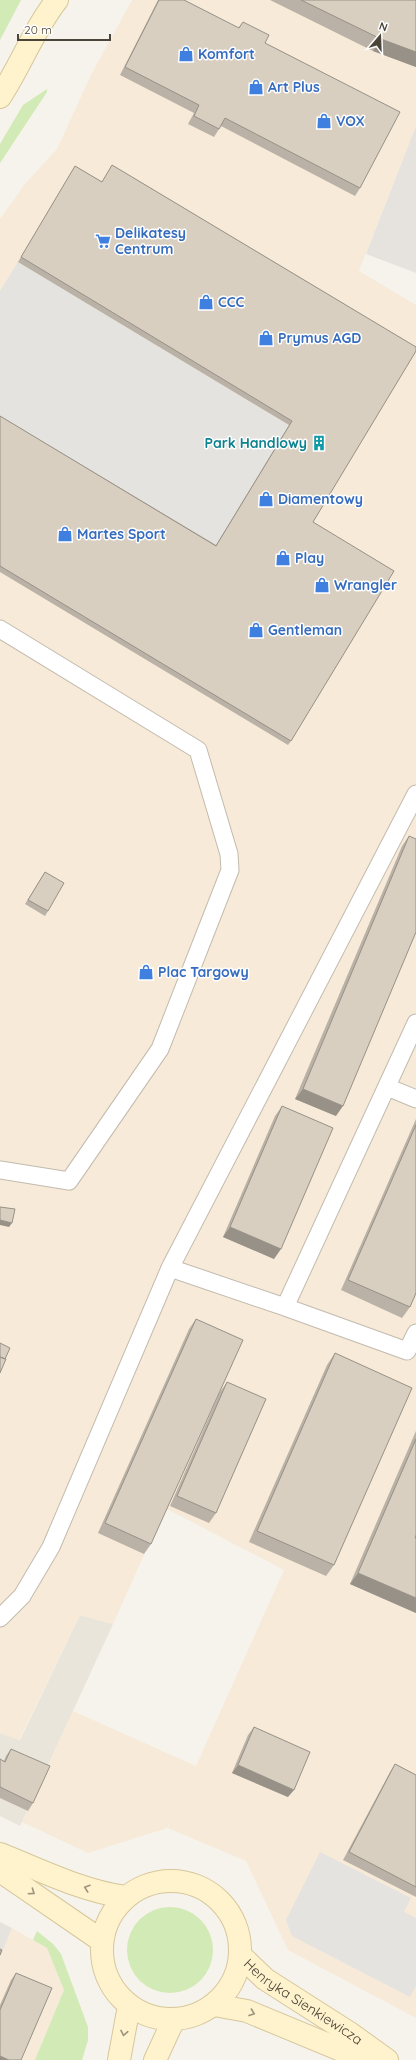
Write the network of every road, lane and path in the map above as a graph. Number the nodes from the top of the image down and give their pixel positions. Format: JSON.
{"nodes":[{"id":1,"x":51,"y":5,"type":"edge"},
{"id":2,"x":0,"y":96,"type":"edge"},
{"id":3,"x":0,"y":629,"type":"edge"},
{"id":4,"x":414,"y":801,"type":"edge"},
{"id":5,"x":416,"y":1023,"type":"edge"},
{"id":6,"x":387,"y":1086,"type":"junction"},
{"id":7,"x":416,"y":1099,"type":"edge"},
{"id":8,"x":0,"y":1170,"type":"edge"},
{"id":9,"x":170,"y":1268,"type":"junction"},
{"id":10,"x":285,"y":1307,"type":"junction"},
{"id":11,"x":416,"y":1333,"type":"edge"},
{"id":12,"x":0,"y":1618,"type":"edge"},
{"id":13,"x":0,"y":1854,"type":"edge"},
{"id":14,"x":0,"y":1871,"type":"edge"},
{"id":15,"x":125,"y":1897,"type":"junction"},
{"id":16,"x":102,"y":1941,"type":"junction"},
{"id":17,"x":240,"y":1955,"type":"junction"},
{"id":18,"x":214,"y":2005,"type":"junction"},
{"id":19,"x":129,"y":2006,"type":"junction"},
{"id":20,"x":174,"y":2020,"type":"junction"},
{"id":21,"x":119,"y":2060,"type":"edge"},
{"id":22,"x":155,"y":2060,"type":"edge"},
{"id":23,"x":373,"y":2060,"type":"edge"},
{"id":24,"x":387,"y":2060,"type":"edge"}],
"edges":[{"from":1,"to":2,"type":"main road"},
{"from":3,"to":8,"type":"lane"},
{"from":4,"to":9,"type":"lane"},
{"from":5,"to":6,"type":"lane"},
{"from":6,"to":7,"type":"lane"},
{"from":6,"to":10,"type":"lane"},
{"from":9,"to":10,"type":"lane"},
{"from":9,"to":12,"type":"lane"},
{"from":10,"to":11,"type":"lane"},
{"from":15,"to":13,"type":"main road","one_way":true},
{"from":14,"to":16,"type":"main road","one_way":true},
{"from":15,"to":16,"type":"main road"},
{"from":15,"to":17,"type":"main road"},
{"from":16,"to":19,"type":"main road"},
{"from":17,"to":18,"type":"main road"},
{"from":17,"to":24,"type":"main road","name":"Henryka Sienkiewicza"},
{"from":18,"to":20,"type":"main road"},
{"from":18,"to":23,"type":"main road","name":"Henryka Sienkiewicza","one_way":true},
{"from":19,"to":20,"type":"main road"},
{"from":19,"to":21,"type":"main road","one_way":true},
{"from":20,"to":22,"type":"main road"}]}
